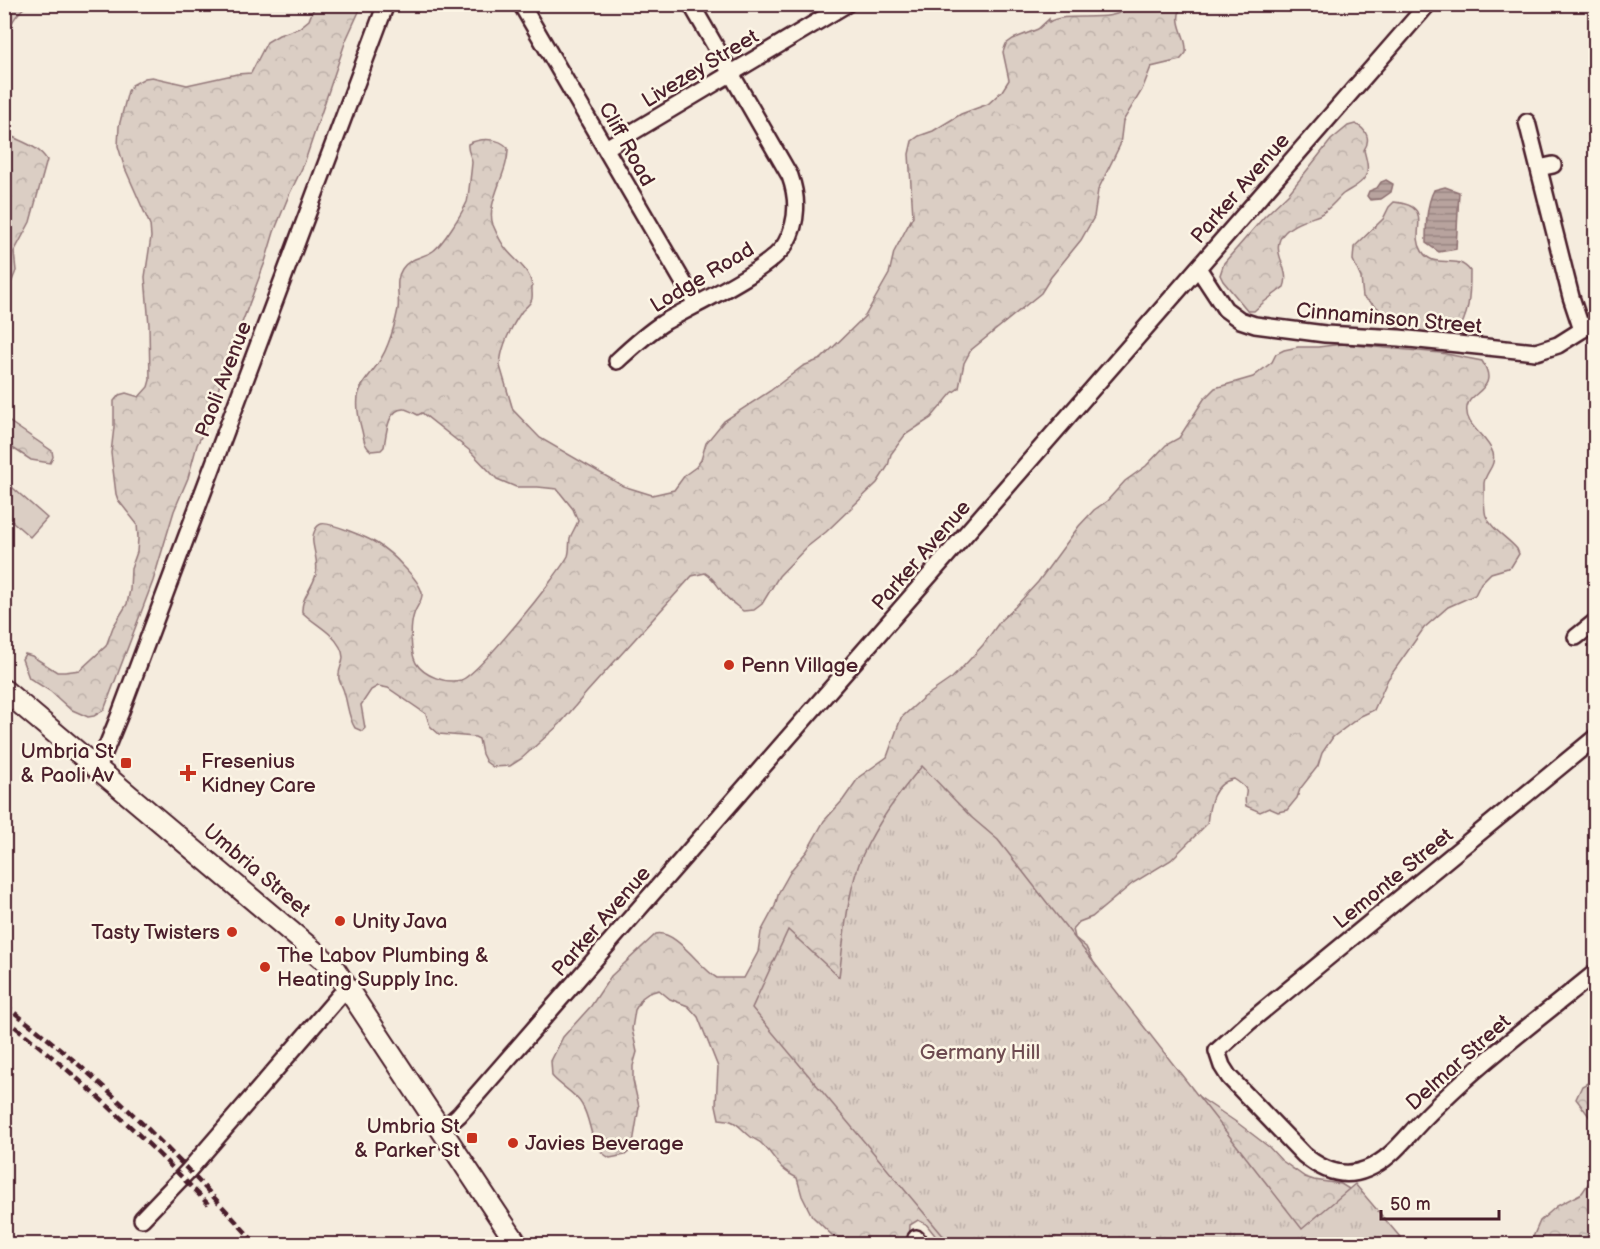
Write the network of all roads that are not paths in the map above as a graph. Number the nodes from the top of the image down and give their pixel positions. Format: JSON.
{"nodes":[{"id":1,"x":386,"y":4,"type":"edge"},
{"id":2,"x":521,"y":4,"type":"edge"},
{"id":3,"x":691,"y":4,"type":"edge"},
{"id":4,"x":847,"y":4,"type":"edge"},
{"id":5,"x":1428,"y":4,"type":"edge"},
{"id":6,"x":730,"y":74,"type":"junction"},
{"id":7,"x":1527,"y":122,"type":"dead end"},
{"id":8,"x":606,"y":148,"type":"junction"},
{"id":9,"x":1198,"y":268,"type":"junction"},
{"id":10,"x":696,"y":304,"type":"junction"},
{"id":11,"x":1596,"y":321,"type":"edge"},
{"id":12,"x":1582,"y":330,"type":"junction"},
{"id":13,"x":617,"y":361,"type":"dead end"},
{"id":14,"x":1596,"y":621,"type":"edge"},
{"id":15,"x":1576,"y":637,"type":"dead end"},
{"id":16,"x":4,"y":690,"type":"edge"},
{"id":17,"x":1596,"y":737,"type":"edge"},
{"id":18,"x":98,"y":768,"type":"junction"},
{"id":19,"x":1596,"y":972,"type":"edge"},
{"id":20,"x":347,"y":987,"type":"junction"},
{"id":21,"x":442,"y":1130,"type":"junction"},
{"id":22,"x":1346,"y":1174,"type":"joint"},
{"id":23,"x":141,"y":1219,"type":"dead end"},
{"id":24,"x":517,"y":1245,"type":"edge"}],
"edges":[{"from":1,"to":18,"type":"street","name":"Paoli Avenue"},
{"from":2,"to":8,"type":"street","name":"Cliff Road"},
{"from":3,"to":6,"type":"street"},
{"from":4,"to":6,"type":"street","name":"Livezey Street"},
{"from":5,"to":9,"type":"street","name":"Parker Avenue"},
{"from":6,"to":8,"type":"street","name":"Livezey Street"},
{"from":6,"to":10,"type":"street","name":"Lodge Road"},
{"from":7,"to":12,"type":"street"},
{"from":8,"to":10,"type":"street","name":"Cliff Road"},
{"from":9,"to":12,"type":"street","name":"Cinnaminson Street"},
{"from":9,"to":21,"type":"street","name":"Parker Avenue"},
{"from":10,"to":13,"type":"street","name":"Lodge Road"},
{"from":11,"to":12,"type":"street","name":"Cinnaminson Street"},
{"from":14,"to":15,"type":"street"},
{"from":16,"to":18,"type":"main road","name":"Umbria Street"},
{"from":17,"to":22,"type":"street","name":"Lemonte Street"},
{"from":18,"to":20,"type":"main road","name":"Umbria Street"},
{"from":19,"to":22,"type":"street","name":"Delmar Street"},
{"from":20,"to":21,"type":"main road","name":"Umbria Street"},
{"from":20,"to":23,"type":"street"},
{"from":21,"to":24,"type":"main road","name":"Umbria Street"}]}
